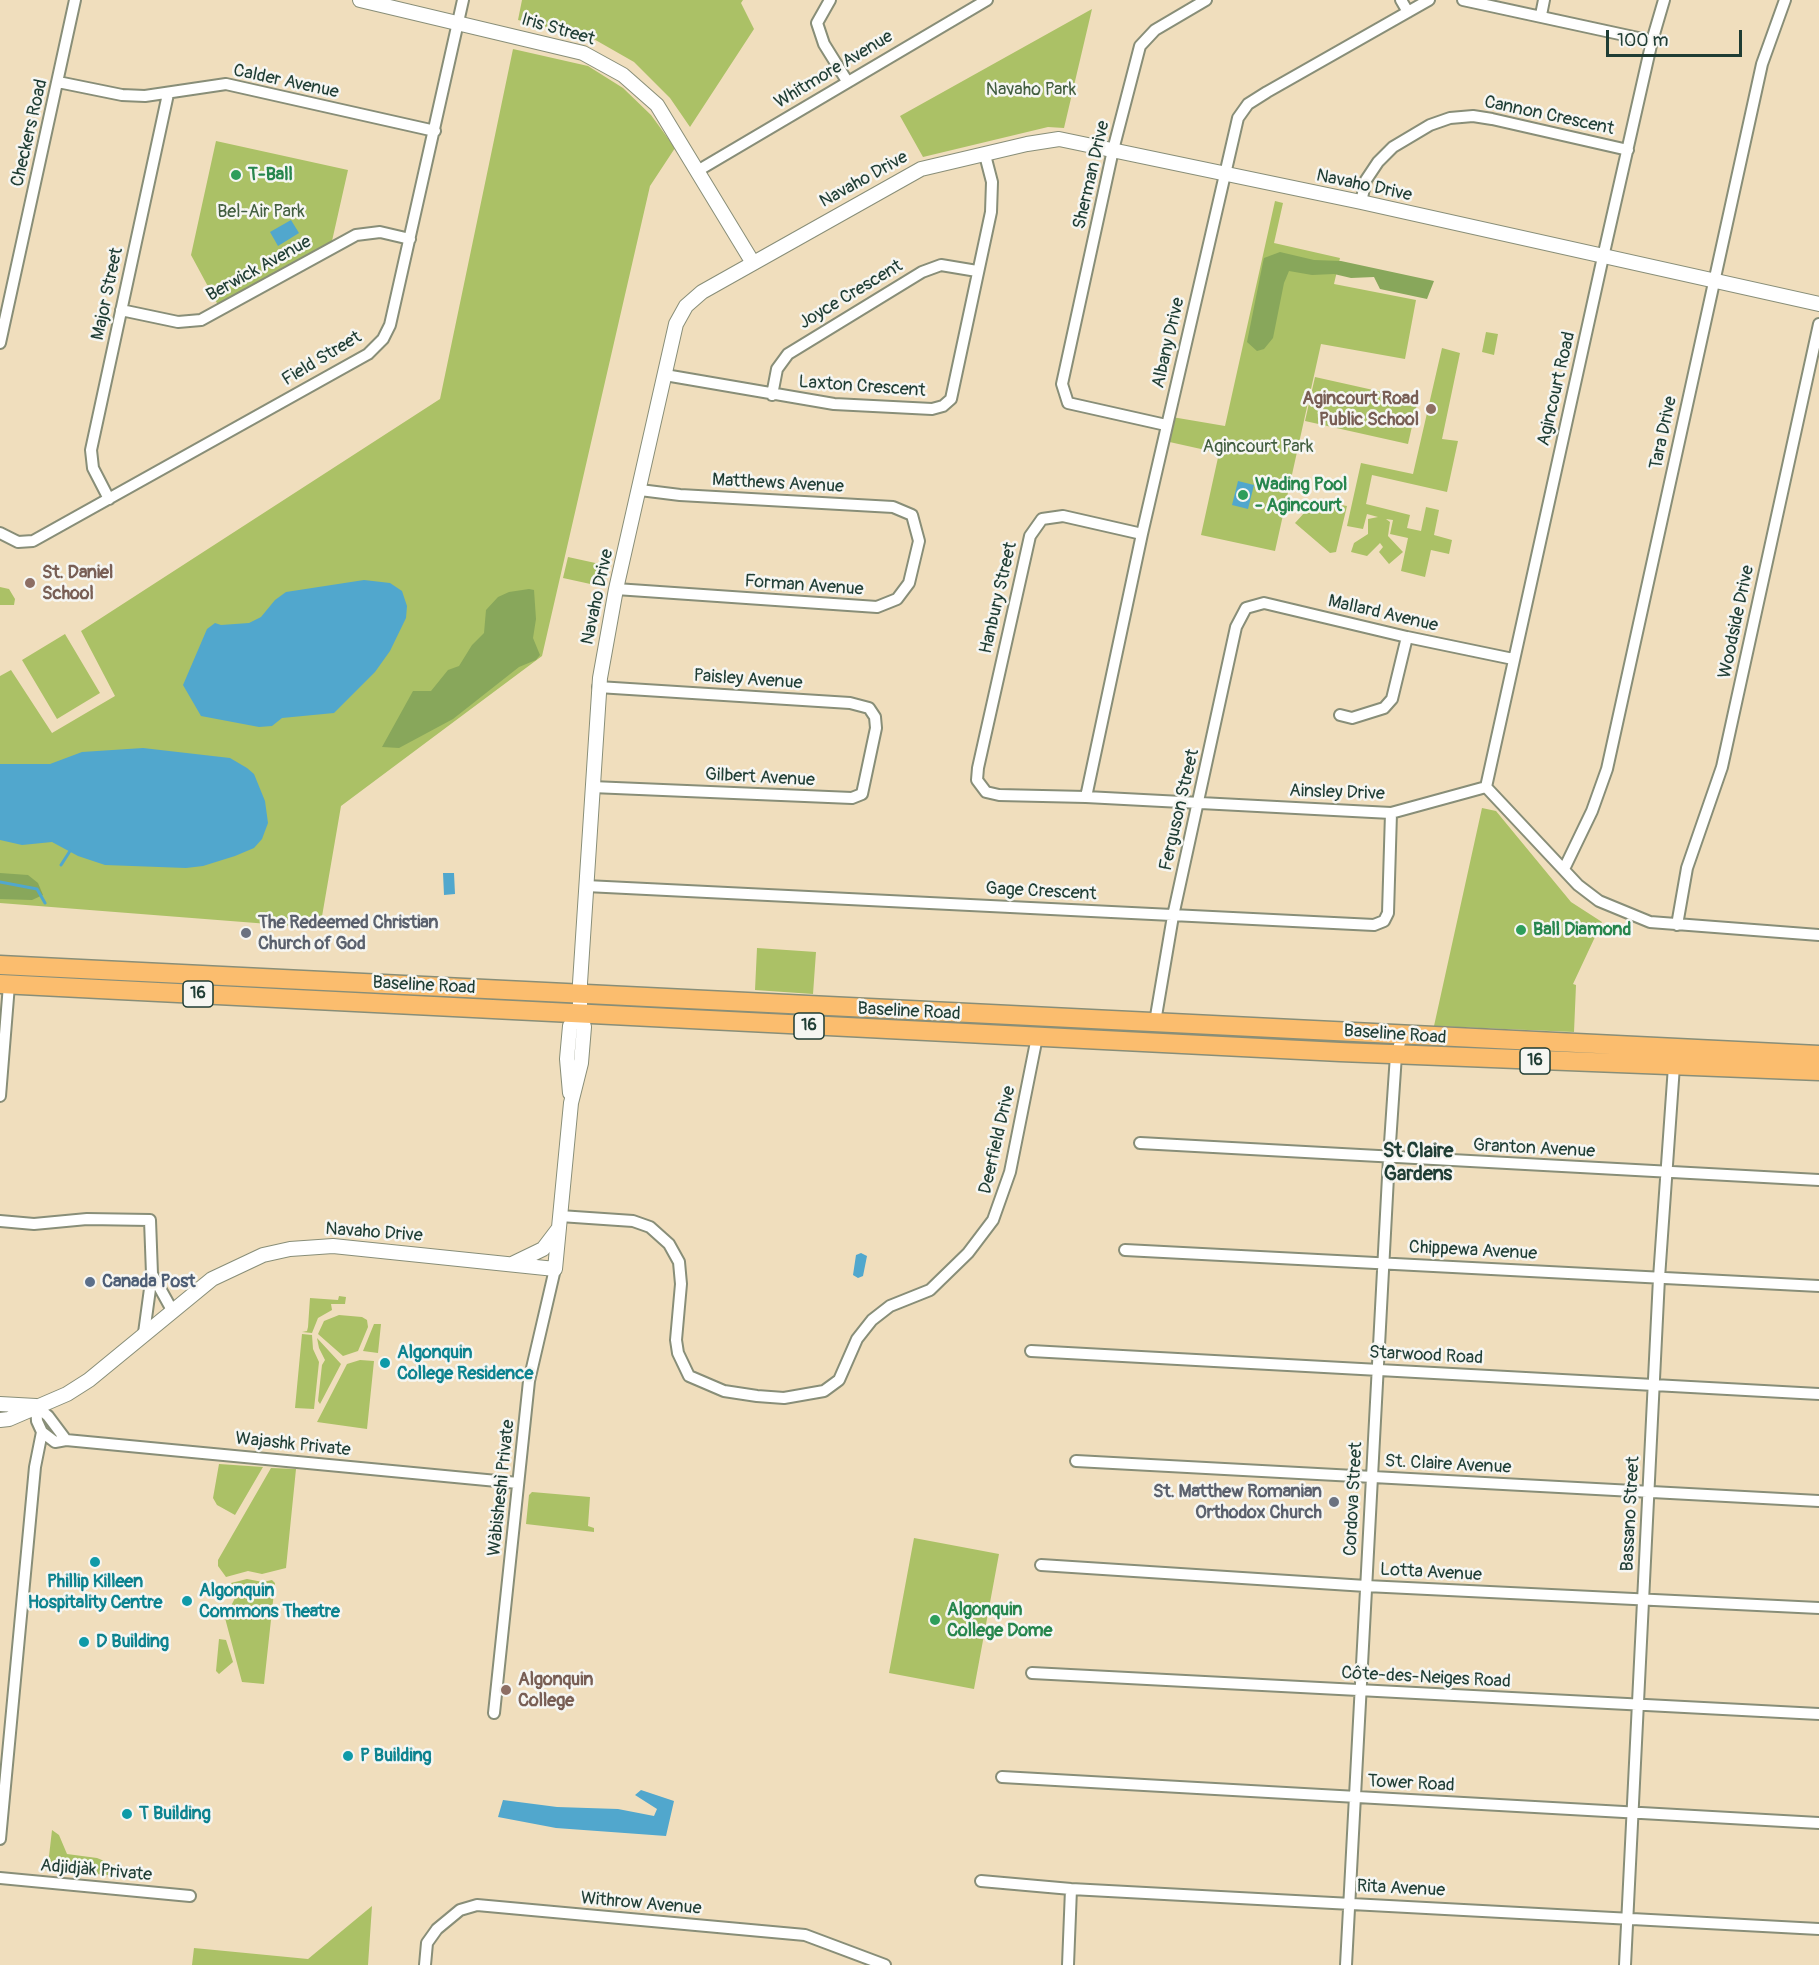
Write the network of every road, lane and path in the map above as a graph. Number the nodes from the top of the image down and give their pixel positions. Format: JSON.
{"nodes":[{"id":1,"x":75,"y":0,"type":"edge"},
{"id":2,"x":360,"y":0,"type":"edge"},
{"id":3,"x":463,"y":0,"type":"edge"},
{"id":4,"x":830,"y":0,"type":"edge"},
{"id":5,"x":987,"y":0,"type":"edge"},
{"id":6,"x":1206,"y":0,"type":"edge"},
{"id":7,"x":1401,"y":0,"type":"edge"},
{"id":8,"x":1429,"y":0,"type":"edge"},
{"id":9,"x":1463,"y":0,"type":"edge"},
{"id":10,"x":1544,"y":0,"type":"edge"},
{"id":11,"x":1664,"y":0,"type":"edge"},
{"id":12,"x":1785,"y":0,"type":"edge"},
{"id":13,"x":1408,"y":12,"type":"junction"},
{"id":14,"x":1541,"y":15,"type":"junction"},
{"id":15,"x":458,"y":22,"type":"junction"},
{"id":16,"x":1652,"y":41,"type":"junction"},
{"id":17,"x":847,"y":81,"type":"junction"},
{"id":18,"x":58,"y":82,"type":"junction"},
{"id":19,"x":168,"y":94,"type":"junction"},
{"id":20,"x":435,"y":131,"type":"junction"},
{"id":21,"x":1113,"y":150,"type":"junction"},
{"id":22,"x":1628,"y":150,"type":"junction"},
{"id":23,"x":985,"y":154,"type":"junction"},
{"id":24,"x":699,"y":170,"type":"junction"},
{"id":25,"x":1224,"y":176,"type":"junction"},
{"id":26,"x":1361,"y":202,"type":"junction"},
{"id":27,"x":410,"y":239,"type":"junction"},
{"id":28,"x":1603,"y":257,"type":"junction"},
{"id":29,"x":753,"y":263,"type":"junction"},
{"id":30,"x":978,"y":271,"type":"junction"},
{"id":31,"x":1715,"y":281,"type":"junction"},
{"id":32,"x":1819,"y":304,"type":"edge"},
{"id":33,"x":121,"y":310,"type":"junction"},
{"id":34,"x":1819,"y":324,"type":"edge"},
{"id":35,"x":0,"y":343,"type":"edge"},
{"id":36,"x":665,"y":375,"type":"junction"},
{"id":37,"x":772,"y":395,"type":"junction"},
{"id":38,"x":1166,"y":425,"type":"junction"},
{"id":39,"x":640,"y":490,"type":"junction"},
{"id":40,"x":109,"y":499,"type":"junction"},
{"id":41,"x":912,"y":515,"type":"joint"},
{"id":42,"x":0,"y":533,"type":"edge"},
{"id":43,"x":1142,"y":534,"type":"junction"},
{"id":44,"x":616,"y":589,"type":"junction"},
{"id":45,"x":1246,"y":608,"type":"joint"},
{"id":46,"x":1407,"y":637,"type":"junction"},
{"id":47,"x":1513,"y":659,"type":"junction"},
{"id":48,"x":598,"y":687,"type":"junction"},
{"id":49,"x":1340,"y":715,"type":"dead end"},
{"id":50,"x":875,"y":731,"type":"joint"},
{"id":51,"x":592,"y":787,"type":"junction"},
{"id":52,"x":980,"y":787,"type":"joint"},
{"id":53,"x":1486,"y":787,"type":"junction"},
{"id":54,"x":1086,"y":797,"type":"junction"},
{"id":55,"x":1199,"y":804,"type":"junction"},
{"id":56,"x":1391,"y":813,"type":"junction"},
{"id":57,"x":1564,"y":869,"type":"junction"},
{"id":58,"x":586,"y":886,"type":"junction"},
{"id":59,"x":1173,"y":916,"type":"junction"},
{"id":60,"x":1677,"y":925,"type":"junction"},
{"id":61,"x":1819,"y":935,"type":"edge"},
{"id":62,"x":6,"y":966,"type":"edge"},
{"id":63,"x":4,"y":985,"type":"edge"},
{"id":64,"x":580,"y":994,"type":"junction"},
{"id":65,"x":580,"y":1015,"type":"junction"},
{"id":66,"x":1155,"y":1022,"type":"junction"},
{"id":67,"x":1402,"y":1036,"type":"junction"},
{"id":68,"x":1037,"y":1037,"type":"junction"},
{"id":69,"x":1396,"y":1055,"type":"junction"},
{"id":70,"x":1819,"y":1055,"type":"edge"},
{"id":71,"x":1674,"y":1066,"type":"junction"},
{"id":72,"x":1819,"y":1071,"type":"edge"},
{"id":73,"x":0,"y":1096,"type":"edge"},
{"id":74,"x":1140,"y":1143,"type":"dead end"},
{"id":75,"x":1389,"y":1158,"type":"junction"},
{"id":76,"x":1668,"y":1172,"type":"junction"},
{"id":77,"x":1819,"y":1180,"type":"edge"},
{"id":78,"x":0,"y":1221,"type":"edge"},
{"id":79,"x":560,"y":1222,"type":"junction"},
{"id":80,"x":1125,"y":1250,"type":"dead end"},
{"id":81,"x":1385,"y":1263,"type":"junction"},
{"id":82,"x":513,"y":1264,"type":"junction"},
{"id":83,"x":555,"y":1269,"type":"junction"},
{"id":84,"x":152,"y":1274,"type":"junction"},
{"id":85,"x":1659,"y":1278,"type":"junction"},
{"id":86,"x":1819,"y":1286,"type":"edge"},
{"id":87,"x":172,"y":1310,"type":"junction"},
{"id":88,"x":144,"y":1333,"type":"junction"},
{"id":89,"x":1031,"y":1351,"type":"dead end"},
{"id":90,"x":1378,"y":1370,"type":"junction"},
{"id":91,"x":1655,"y":1383,"type":"junction"},
{"id":92,"x":1819,"y":1394,"type":"edge"},
{"id":93,"x":0,"y":1404,"type":"edge"},
{"id":94,"x":36,"y":1406,"type":"junction"},
{"id":95,"x":0,"y":1420,"type":"edge"},
{"id":96,"x":42,"y":1432,"type":"junction"},
{"id":97,"x":60,"y":1441,"type":"junction"},
{"id":98,"x":38,"y":1457,"type":"junction"},
{"id":99,"x":1076,"y":1461,"type":"dead end"},
{"id":100,"x":1371,"y":1477,"type":"junction"},
{"id":101,"x":518,"y":1483,"type":"junction"},
{"id":102,"x":1649,"y":1491,"type":"junction"},
{"id":103,"x":1819,"y":1501,"type":"edge"},
{"id":104,"x":1041,"y":1565,"type":"dead end"},
{"id":105,"x":1366,"y":1586,"type":"junction"},
{"id":106,"x":1643,"y":1599,"type":"junction"},
{"id":107,"x":1819,"y":1608,"type":"edge"},
{"id":108,"x":1032,"y":1673,"type":"dead end"},
{"id":109,"x":1359,"y":1690,"type":"junction"},
{"id":110,"x":1639,"y":1706,"type":"junction"},
{"id":111,"x":494,"y":1713,"type":"dead end"},
{"id":112,"x":1819,"y":1714,"type":"edge"},
{"id":113,"x":1002,"y":1777,"type":"dead end"},
{"id":114,"x":1353,"y":1798,"type":"junction"},
{"id":115,"x":1633,"y":1812,"type":"junction"},
{"id":116,"x":1819,"y":1823,"type":"edge"},
{"id":117,"x":0,"y":1839,"type":"edge"},
{"id":118,"x":0,"y":1878,"type":"edge"},
{"id":119,"x":981,"y":1881,"type":"dead end"},
{"id":120,"x":1071,"y":1888,"type":"junction"},
{"id":121,"x":190,"y":1896,"type":"dead end"},
{"id":122,"x":1349,"y":1903,"type":"junction"},
{"id":123,"x":1627,"y":1919,"type":"junction"},
{"id":124,"x":1819,"y":1929,"type":"edge"},
{"id":125,"x":425,"y":1965,"type":"edge"},
{"id":126,"x":885,"y":1965,"type":"edge"},
{"id":127,"x":1068,"y":1965,"type":"edge"},
{"id":128,"x":1346,"y":1965,"type":"edge"},
{"id":129,"x":1625,"y":1965,"type":"edge"}],
"edges":[{"from":1,"to":18,"type":"street","name":"Checkers Road"},
{"from":2,"to":15,"type":"street","name":"Iris Street"},
{"from":3,"to":15,"type":"street","name":"Field Street"},
{"from":4,"to":17,"type":"street"},
{"from":5,"to":17,"type":"street","name":"Whitmore Avenue"},
{"from":6,"to":21,"type":"street","name":"Sherman Drive"},
{"from":7,"to":13,"type":"street"},
{"from":8,"to":13,"type":"street","name":"Albany Drive"},
{"from":9,"to":14,"type":"street"},
{"from":10,"to":14,"type":"street"},
{"from":11,"to":16,"type":"street","name":"Agincourt Road"},
{"from":12,"to":31,"type":"street","name":"Tara Drive"},
{"from":13,"to":25,"type":"street","name":"Albany Drive"},
{"from":14,"to":16,"type":"street"},
{"from":15,"to":20,"type":"street","name":"Field Street"},
{"from":15,"to":24,"type":"street","name":"Iris Street"},
{"from":16,"to":22,"type":"street","name":"Agincourt Road"},
{"from":17,"to":24,"type":"street","name":"Whitmore Avenue"},
{"from":18,"to":19,"type":"street","name":"Calder Avenue"},
{"from":18,"to":35,"type":"street","name":"Checkers Road"},
{"from":19,"to":20,"type":"street","name":"Calder Avenue"},
{"from":19,"to":33,"type":"street","name":"Major Street"},
{"from":20,"to":27,"type":"street","name":"Field Street"},
{"from":21,"to":23,"type":"street","name":"Navaho Drive"},
{"from":21,"to":25,"type":"street","name":"Navaho Drive"},
{"from":21,"to":38,"type":"street","name":"Sherman Drive"},
{"from":22,"to":26,"type":"street","name":"Cannon Crescent"},
{"from":22,"to":28,"type":"street","name":"Agincourt Road"},
{"from":23,"to":29,"type":"street","name":"Navaho Drive"},
{"from":23,"to":30,"type":"street","name":"Laxton Crescent"},
{"from":24,"to":29,"type":"street","name":"Iris Street"},
{"from":25,"to":26,"type":"street","name":"Navaho Drive"},
{"from":25,"to":38,"type":"street","name":"Albany Drive"},
{"from":26,"to":28,"type":"street","name":"Navaho Drive"},
{"from":27,"to":33,"type":"street","name":"Berwick Avenue"},
{"from":27,"to":40,"type":"street","name":"Field Street"},
{"from":28,"to":31,"type":"street","name":"Navaho Drive"},
{"from":28,"to":47,"type":"street","name":"Agincourt Road"},
{"from":29,"to":36,"type":"street","name":"Navaho Drive"},
{"from":30,"to":37,"type":"street","name":"Joyce Crescent"},
{"from":30,"to":37,"type":"street","name":"Laxton Crescent"},
{"from":31,"to":32,"type":"street","name":"Navaho Drive"},
{"from":31,"to":57,"type":"street","name":"Tara Drive"},
{"from":33,"to":40,"type":"street","name":"Major Street"},
{"from":34,"to":60,"type":"street","name":"Woodside Drive"},
{"from":36,"to":37,"type":"street","name":"Laxton Crescent"},
{"from":36,"to":39,"type":"street","name":"Navaho Drive"},
{"from":38,"to":43,"type":"street","name":"Albany Drive"},
{"from":39,"to":41,"type":"street","name":"Matthews Avenue"},
{"from":39,"to":44,"type":"street","name":"Navaho Drive"},
{"from":40,"to":42,"type":"street","name":"Field Street"},
{"from":41,"to":44,"type":"street","name":"Forman Avenue"},
{"from":43,"to":52,"type":"street","name":"Hanbury Street"},
{"from":43,"to":54,"type":"street","name":"Albany Drive"},
{"from":44,"to":48,"type":"street","name":"Navaho Drive"},
{"from":45,"to":46,"type":"street","name":"Mallard Avenue"},
{"from":45,"to":55,"type":"street","name":"Ferguson Street"},
{"from":46,"to":47,"type":"street","name":"Mallard Avenue"},
{"from":46,"to":49,"type":"street"},
{"from":47,"to":53,"type":"street","name":"Agincourt Road"},
{"from":48,"to":50,"type":"street","name":"Paisley Avenue"},
{"from":48,"to":51,"type":"street","name":"Navaho Drive"},
{"from":50,"to":51,"type":"street","name":"Gilbert Avenue"},
{"from":51,"to":58,"type":"street","name":"Navaho Drive"},
{"from":52,"to":54,"type":"street","name":"Ainsley Drive"},
{"from":53,"to":56,"type":"street","name":"Ainsley Drive"},
{"from":53,"to":57,"type":"street"},
{"from":54,"to":55,"type":"street","name":"Ainsley Drive"},
{"from":55,"to":56,"type":"street","name":"Ainsley Drive"},
{"from":55,"to":59,"type":"street","name":"Ferguson Street"},
{"from":56,"to":59,"type":"street","name":"Gage Crescent"},
{"from":57,"to":60,"type":"street"},
{"from":58,"to":59,"type":"street","name":"Gage Crescent"},
{"from":58,"to":64,"type":"street","name":"Navaho Drive"},
{"from":59,"to":66,"type":"street","name":"Ferguson Street"},
{"from":60,"to":61,"type":"street"},
{"from":62,"to":63,"type":"main road"},
{"from":62,"to":64,"type":"main road","name":"Baseline Road","number":"16"},
{"from":63,"to":65,"type":"main road","name":"Baseline Road","number":"16"},
{"from":63,"to":73,"type":"street"},
{"from":64,"to":65,"type":"street","name":"Navaho Drive"},
{"from":64,"to":66,"type":"main road","name":"Baseline Road","number":"16"},
{"from":65,"to":68,"type":"main road","name":"Baseline Road","number":"16"},
{"from":65,"to":79,"type":"street","name":"Navaho Drive"},
{"from":66,"to":67,"type":"main road","name":"Baseline Road","number":"16"},
{"from":67,"to":69,"type":"street","name":"Cordova Street"},
{"from":67,"to":70,"type":"main road","name":"Baseline Road","number":"16"},
{"from":68,"to":69,"type":"main road","name":"Baseline Road","number":"16"},
{"from":68,"to":79,"type":"street","name":"Deerfield Drive"},
{"from":69,"to":71,"type":"main road","name":"Baseline Road","number":"16"},
{"from":69,"to":75,"type":"street","name":"Cordova Street"},
{"from":71,"to":72,"type":"main road","name":"Baseline Road","number":"16"},
{"from":71,"to":76,"type":"street","name":"Bassano Street"},
{"from":74,"to":75,"type":"street","name":"Granton Avenue"},
{"from":75,"to":76,"type":"street","name":"Granton Avenue"},
{"from":75,"to":81,"type":"street","name":"Cordova Street"},
{"from":76,"to":77,"type":"street","name":"Granton Avenue"},
{"from":76,"to":85,"type":"street","name":"Bassano Street"},
{"from":78,"to":84,"type":"street"},
{"from":79,"to":82,"type":"street"},
{"from":79,"to":83,"type":"street","name":"Navaho Drive"},
{"from":80,"to":81,"type":"street","name":"Chippewa Avenue"},
{"from":81,"to":85,"type":"street","name":"Chippewa Avenue"},
{"from":81,"to":90,"type":"street","name":"Cordova Street"},
{"from":82,"to":83,"type":"street","name":"Navaho Drive"},
{"from":82,"to":87,"type":"street","name":"Navaho Drive"},
{"from":83,"to":101,"type":"street","name":"Wàbisheshì Private"},
{"from":84,"to":87,"type":"street"},
{"from":84,"to":88,"type":"street"},
{"from":85,"to":86,"type":"street","name":"Chippewa Avenue"},
{"from":85,"to":91,"type":"street","name":"Bassano Street"},
{"from":87,"to":88,"type":"street","name":"Navaho Drive"},
{"from":88,"to":94,"type":"street","name":"Navaho Drive"},
{"from":89,"to":90,"type":"street","name":"Starwood Road"},
{"from":90,"to":91,"type":"street","name":"Starwood Road"},
{"from":90,"to":100,"type":"street","name":"Cordova Street"},
{"from":91,"to":92,"type":"street","name":"Starwood Road"},
{"from":91,"to":102,"type":"street","name":"Bassano Street"},
{"from":93,"to":94,"type":"street","name":"Navaho Drive"},
{"from":94,"to":95,"type":"street","name":"Navaho Drive"},
{"from":94,"to":96,"type":"street"},
{"from":94,"to":97,"type":"street"},
{"from":96,"to":97,"type":"street"},
{"from":96,"to":98,"type":"street"},
{"from":97,"to":98,"type":"street"},
{"from":97,"to":101,"type":"street","name":"Wajashk Private"},
{"from":98,"to":117,"type":"street"},
{"from":99,"to":100,"type":"street","name":"St. Claire Avenue"},
{"from":100,"to":102,"type":"street","name":"St. Claire Avenue"},
{"from":100,"to":105,"type":"street","name":"Cordova Street"},
{"from":101,"to":111,"type":"street","name":"Wàbisheshì Private"},
{"from":102,"to":103,"type":"street","name":"St. Claire Avenue"},
{"from":102,"to":106,"type":"street","name":"Bassano Street"},
{"from":104,"to":105,"type":"street","name":"Lotta Avenue"},
{"from":105,"to":106,"type":"street","name":"Lotta Avenue"},
{"from":105,"to":109,"type":"street","name":"Cordova Street"},
{"from":106,"to":107,"type":"street","name":"Lotta Avenue"},
{"from":106,"to":110,"type":"street","name":"Bassano Street"},
{"from":108,"to":109,"type":"street","name":"Côte-des-Neiges Road"},
{"from":109,"to":110,"type":"street","name":"Côte-des-Neiges Road"},
{"from":109,"to":114,"type":"street","name":"Cordova Street"},
{"from":110,"to":112,"type":"street","name":"Côte-des-Neiges Road"},
{"from":110,"to":115,"type":"street","name":"Bassano Street"},
{"from":113,"to":114,"type":"street","name":"Tower Road"},
{"from":114,"to":115,"type":"street","name":"Tower Road"},
{"from":114,"to":122,"type":"street","name":"Cordova Street"},
{"from":115,"to":116,"type":"street","name":"Tower Road"},
{"from":115,"to":123,"type":"street","name":"Bassano Street"},
{"from":118,"to":121,"type":"street","name":"Adjidjàk Private"},
{"from":119,"to":120,"type":"street","name":"Rita Avenue"},
{"from":120,"to":122,"type":"street","name":"Rita Avenue"},
{"from":120,"to":127,"type":"street"},
{"from":122,"to":123,"type":"street","name":"Rita Avenue"},
{"from":122,"to":128,"type":"street","name":"Cordova Street"},
{"from":123,"to":124,"type":"street","name":"Rita Avenue"},
{"from":123,"to":129,"type":"street","name":"Bassano Street"},
{"from":125,"to":126,"type":"street","name":"Withrow Avenue"}]}
